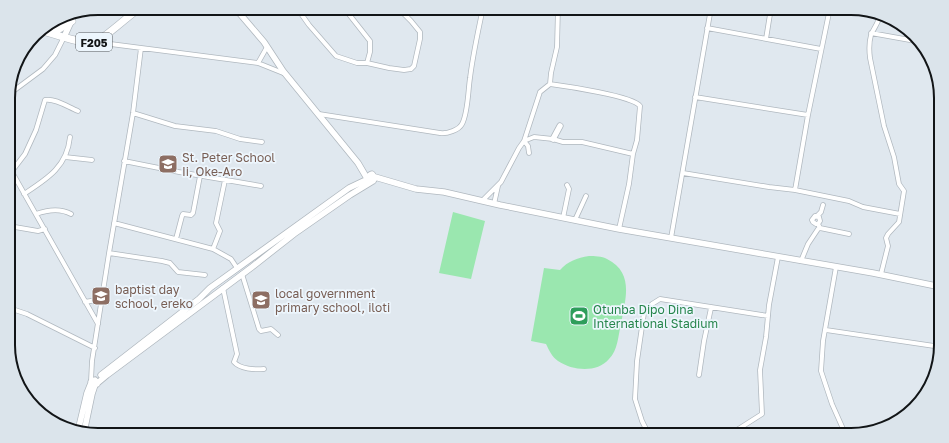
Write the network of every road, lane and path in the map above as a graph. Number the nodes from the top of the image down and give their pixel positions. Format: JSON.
{"nodes":[{"id":1,"x":130,"y":15,"type":"edge"},
{"id":2,"x":241,"y":15,"type":"edge"},
{"id":3,"x":302,"y":15,"type":"edge"},
{"id":4,"x":350,"y":15,"type":"edge"},
{"id":5,"x":405,"y":15,"type":"edge"},
{"id":6,"x":481,"y":15,"type":"edge"},
{"id":7,"x":558,"y":15,"type":"edge"},
{"id":8,"x":710,"y":15,"type":"edge"},
{"id":9,"x":770,"y":15,"type":"edge"},
{"id":10,"x":828,"y":15,"type":"edge"},
{"id":11,"x":879,"y":20,"type":"edge"},
{"id":12,"x":72,"y":21,"type":"joint"},
{"id":13,"x":707,"y":28,"type":"junction"},
{"id":14,"x":48,"y":31,"type":"edge"},
{"id":15,"x":47,"y":32,"type":"edge"},
{"id":16,"x":872,"y":33,"type":"junction"},
{"id":17,"x":64,"y":37,"type":"junction"},
{"id":18,"x":766,"y":39,"type":"junction"},
{"id":19,"x":911,"y":40,"type":"edge"},
{"id":20,"x":95,"y":42,"type":"junction"},
{"id":21,"x":267,"y":47,"type":"junction"},
{"id":22,"x":141,"y":48,"type":"junction"},
{"id":23,"x":821,"y":49,"type":"junction"},
{"id":24,"x":258,"y":63,"type":"junction"},
{"id":25,"x":367,"y":63,"type":"junction"},
{"id":26,"x":287,"y":74,"type":"junction"},
{"id":27,"x":550,"y":84,"type":"junction"},
{"id":28,"x":16,"y":89,"type":"edge"},
{"id":29,"x":695,"y":97,"type":"junction"},
{"id":30,"x":78,"y":111,"type":"dead end"},
{"id":31,"x":133,"y":113,"type":"junction"},
{"id":32,"x":319,"y":114,"type":"junction"},
{"id":33,"x":808,"y":115,"type":"junction"},
{"id":34,"x":560,"y":126,"type":"dead end"},
{"id":35,"x":70,"y":137,"type":"dead end"},
{"id":36,"x":553,"y":139,"type":"junction"},
{"id":37,"x":524,"y":141,"type":"junction"},
{"id":38,"x":262,"y":142,"type":"dead end"},
{"id":39,"x":529,"y":153,"type":"dead end"},
{"id":40,"x":633,"y":154,"type":"junction"},
{"id":41,"x":65,"y":157,"type":"junction"},
{"id":42,"x":92,"y":160,"type":"dead end"},
{"id":43,"x":124,"y":161,"type":"junction"},
{"id":44,"x":15,"y":167,"type":"edge"},
{"id":45,"x":683,"y":173,"type":"junction"},
{"id":46,"x":200,"y":176,"type":"junction"},
{"id":47,"x":15,"y":177,"type":"edge"},
{"id":48,"x":371,"y":178,"type":"junction"},
{"id":49,"x":225,"y":180,"type":"junction"},
{"id":50,"x":567,"y":185,"type":"dead end"},
{"id":51,"x":261,"y":186,"type":"dead end"},
{"id":52,"x":498,"y":186,"type":"junction"},
{"id":53,"x":795,"y":190,"type":"junction"},
{"id":54,"x":24,"y":194,"type":"junction"},
{"id":55,"x":586,"y":196,"type":"dead end"},
{"id":56,"x":482,"y":201,"type":"junction"},
{"id":57,"x":494,"y":204,"type":"junction"},
{"id":58,"x":823,"y":205,"type":"dead end"},
{"id":59,"x":36,"y":214,"type":"junction"},
{"id":60,"x":71,"y":214,"type":"dead end"},
{"id":61,"x":900,"y":214,"type":"junction"},
{"id":62,"x":563,"y":218,"type":"junction"},
{"id":63,"x":575,"y":220,"type":"junction"},
{"id":64,"x":114,"y":223,"type":"junction"},
{"id":65,"x":819,"y":226,"type":"junction"},
{"id":66,"x":15,"y":227,"type":"edge"},
{"id":67,"x":45,"y":229,"type":"junction"},
{"id":68,"x":619,"y":229,"type":"junction"},
{"id":69,"x":849,"y":234,"type":"dead end"},
{"id":70,"x":671,"y":238,"type":"junction"},
{"id":71,"x":176,"y":239,"type":"junction"},
{"id":72,"x":213,"y":249,"type":"junction"},
{"id":73,"x":109,"y":252,"type":"junction"},
{"id":74,"x":778,"y":258,"type":"junction"},
{"id":75,"x":801,"y":261,"type":"junction"},
{"id":76,"x":836,"y":267,"type":"junction"},
{"id":77,"x":238,"y":268,"type":"junction"},
{"id":78,"x":242,"y":274,"type":"junction"},
{"id":79,"x":881,"y":274,"type":"junction"},
{"id":80,"x":205,"y":275,"type":"dead end"},
{"id":81,"x":934,"y":285,"type":"edge"},
{"id":82,"x":223,"y":288,"type":"junction"},
{"id":83,"x":102,"y":299,"type":"junction"},
{"id":84,"x":85,"y":302,"type":"junction"},
{"id":85,"x":711,"y":308,"type":"junction"},
{"id":86,"x":15,"y":310,"type":"edge"},
{"id":87,"x":768,"y":316,"type":"junction"},
{"id":88,"x":98,"y":324,"type":"junction"},
{"id":89,"x":826,"y":330,"type":"junction"},
{"id":90,"x":278,"y":335,"type":"dead end"},
{"id":91,"x":934,"y":346,"type":"edge"},
{"id":92,"x":94,"y":348,"type":"junction"},
{"id":93,"x":264,"y":369,"type":"dead end"},
{"id":94,"x":699,"y":375,"type":"dead end"},
{"id":95,"x":94,"y":383,"type":"junction"},
{"id":96,"x":80,"y":426,"type":"edge"},
{"id":97,"x":85,"y":427,"type":"edge"},
{"id":98,"x":646,"y":428,"type":"edge"},
{"id":99,"x":740,"y":428,"type":"edge"},
{"id":100,"x":843,"y":428,"type":"edge"}],
"edges":[{"from":1,"to":20,"type":"main road","number":"F205"},
{"from":2,"to":21,"type":"street"},
{"from":3,"to":25,"type":"street"},
{"from":4,"to":25,"type":"street"},
{"from":5,"to":25,"type":"street"},
{"from":6,"to":32,"type":"street"},
{"from":7,"to":27,"type":"street"},
{"from":8,"to":13,"type":"street"},
{"from":9,"to":18,"type":"street"},
{"from":10,"to":23,"type":"street"},
{"from":11,"to":16,"type":"street"},
{"from":12,"to":14,"type":"main road"},
{"from":12,"to":17,"type":"street"},
{"from":13,"to":18,"type":"street"},
{"from":13,"to":29,"type":"street"},
{"from":15,"to":17,"type":"main road","number":"F205"},
{"from":16,"to":19,"type":"street"},
{"from":16,"to":61,"type":"street"},
{"from":17,"to":20,"type":"main road","number":"F205"},
{"from":17,"to":28,"type":"street"},
{"from":18,"to":23,"type":"street"},
{"from":20,"to":22,"type":"street"},
{"from":21,"to":24,"type":"street"},
{"from":21,"to":26,"type":"street"},
{"from":22,"to":24,"type":"street"},
{"from":22,"to":31,"type":"street"},
{"from":23,"to":33,"type":"street"},
{"from":24,"to":26,"type":"street"},
{"from":26,"to":32,"type":"street"},
{"from":27,"to":37,"type":"street"},
{"from":27,"to":40,"type":"street"},
{"from":29,"to":33,"type":"street"},
{"from":29,"to":45,"type":"street"},
{"from":30,"to":44,"type":"street"},
{"from":31,"to":38,"type":"street"},
{"from":31,"to":43,"type":"street"},
{"from":32,"to":48,"type":"street"},
{"from":33,"to":53,"type":"street"},
{"from":34,"to":36,"type":"street"},
{"from":35,"to":41,"type":"street"},
{"from":36,"to":37,"type":"street"},
{"from":36,"to":40,"type":"street"},
{"from":37,"to":39,"type":"street"},
{"from":37,"to":52,"type":"street"},
{"from":40,"to":68,"type":"street"},
{"from":41,"to":42,"type":"street"},
{"from":41,"to":54,"type":"street"},
{"from":43,"to":46,"type":"street"},
{"from":43,"to":64,"type":"street"},
{"from":45,"to":53,"type":"street"},
{"from":45,"to":70,"type":"street"},
{"from":46,"to":49,"type":"street"},
{"from":46,"to":71,"type":"street"},
{"from":47,"to":54,"type":"street"},
{"from":48,"to":56,"type":"street"},
{"from":48,"to":77,"type":"street"},
{"from":48,"to":78,"type":"street"},
{"from":49,"to":51,"type":"street"},
{"from":49,"to":72,"type":"street"},
{"from":50,"to":62,"type":"street"},
{"from":52,"to":56,"type":"street"},
{"from":52,"to":57,"type":"street"},
{"from":53,"to":61,"type":"street"},
{"from":54,"to":59,"type":"street"},
{"from":55,"to":63,"type":"street"},
{"from":56,"to":57,"type":"street"},
{"from":57,"to":62,"type":"street"},
{"from":58,"to":65,"type":"street"},
{"from":59,"to":60,"type":"street"},
{"from":59,"to":67,"type":"street"},
{"from":61,"to":79,"type":"street"},
{"from":62,"to":63,"type":"street"},
{"from":63,"to":68,"type":"street"},
{"from":64,"to":71,"type":"street"},
{"from":64,"to":73,"type":"street"},
{"from":65,"to":69,"type":"street"},
{"from":65,"to":75,"type":"street"},
{"from":66,"to":67,"type":"street"},
{"from":67,"to":84,"type":"street"},
{"from":68,"to":70,"type":"street"},
{"from":70,"to":74,"type":"street"},
{"from":71,"to":72,"type":"street"},
{"from":72,"to":77,"type":"street"},
{"from":73,"to":80,"type":"street"},
{"from":73,"to":83,"type":"street"},
{"from":74,"to":75,"type":"street"},
{"from":74,"to":87,"type":"street"},
{"from":75,"to":76,"type":"street"},
{"from":76,"to":79,"type":"street"},
{"from":76,"to":89,"type":"street"},
{"from":77,"to":95,"type":"street"},
{"from":78,"to":82,"type":"street"},
{"from":78,"to":90,"type":"street"},
{"from":79,"to":81,"type":"street"},
{"from":82,"to":93,"type":"street"},
{"from":82,"to":95,"type":"street"},
{"from":83,"to":84,"type":"street"},
{"from":83,"to":88,"type":"street"},
{"from":84,"to":88,"type":"street"},
{"from":85,"to":87,"type":"street"},
{"from":85,"to":94,"type":"street"},
{"from":85,"to":98,"type":"street"},
{"from":86,"to":92,"type":"street"},
{"from":87,"to":99,"type":"street"},
{"from":88,"to":92,"type":"street"},
{"from":89,"to":91,"type":"street"},
{"from":89,"to":100,"type":"street"},
{"from":92,"to":95,"type":"street"},
{"from":95,"to":96,"type":"street"},
{"from":95,"to":97,"type":"street"}]}
